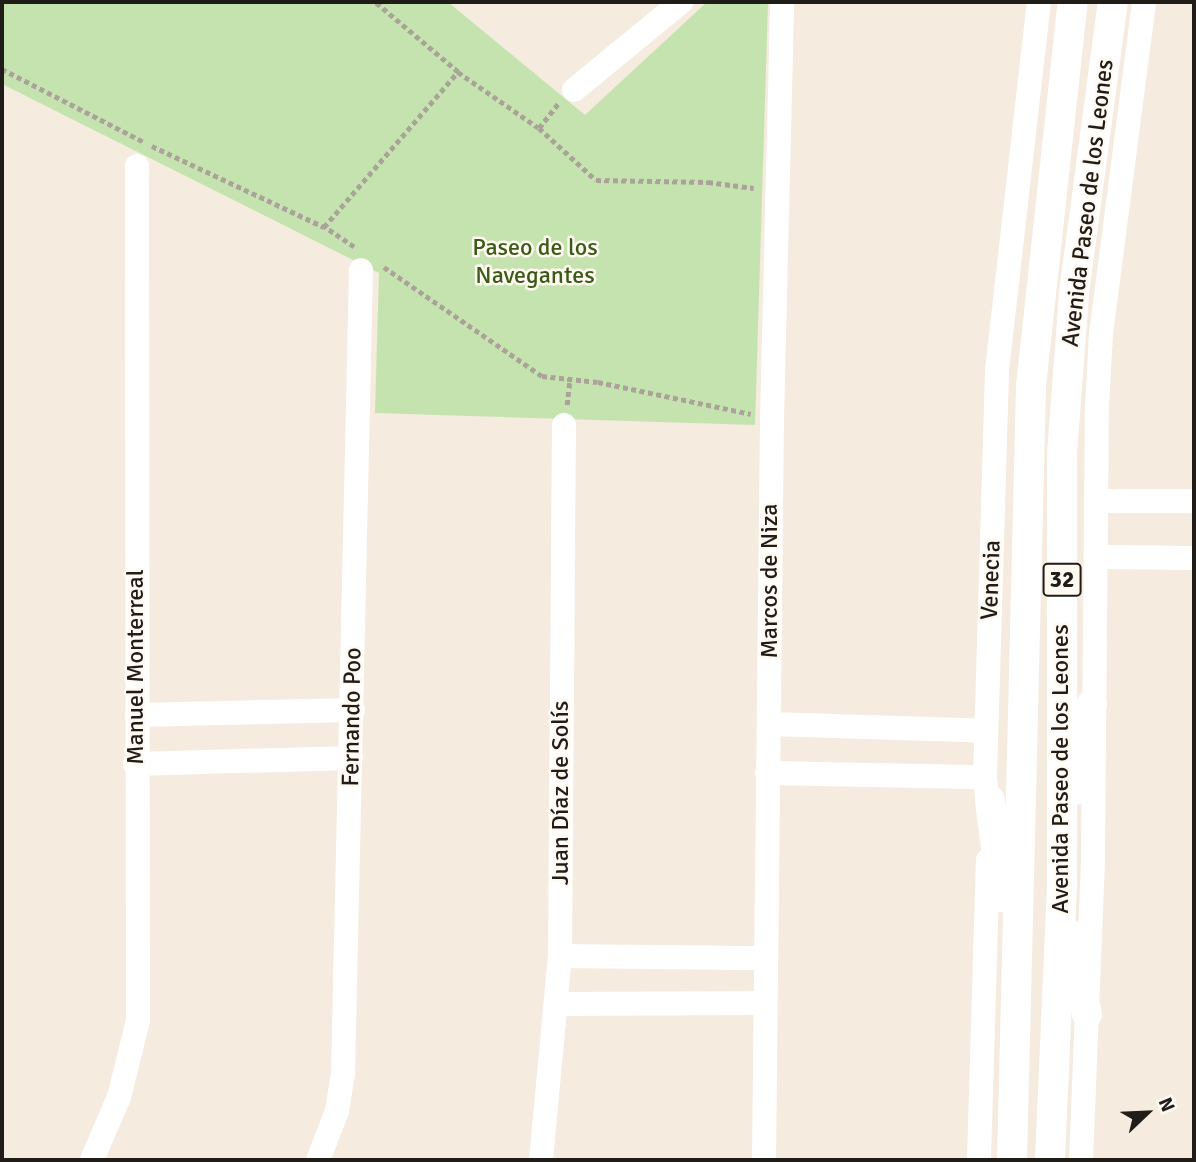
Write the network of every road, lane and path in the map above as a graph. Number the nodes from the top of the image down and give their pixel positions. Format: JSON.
{"nodes":[{"id":1,"x":375,"y":2,"type":"edge"},
{"id":2,"x":681,"y":2,"type":"edge"},
{"id":3,"x":782,"y":2,"type":"edge"},
{"id":4,"x":1040,"y":2,"type":"edge"},
{"id":5,"x":1073,"y":2,"type":"edge"},
{"id":6,"x":1113,"y":2,"type":"edge"},
{"id":7,"x":1144,"y":2,"type":"edge"},
{"id":8,"x":2,"y":69,"type":"edge"},
{"id":9,"x":458,"y":72,"type":"junction"},
{"id":10,"x":573,"y":90,"type":"dead end"},
{"id":11,"x":137,"y":166,"type":"dead end"},
{"id":12,"x":746,"y":190,"type":"dead end"},
{"id":13,"x":324,"y":227,"type":"junction"},
{"id":14,"x":366,"y":261,"type":"junction"},
{"id":15,"x":772,"y":419,"type":"junction"},
{"id":16,"x":564,"y":425,"type":"dead end"},
{"id":17,"x":1098,"y":501,"type":"junction"},
{"id":18,"x":1194,"y":501,"type":"edge"},
{"id":19,"x":1096,"y":557,"type":"junction"},
{"id":20,"x":1194,"y":558,"type":"edge"},
{"id":21,"x":1092,"y":703,"type":"junction"},
{"id":22,"x":353,"y":710,"type":"junction"},
{"id":23,"x":136,"y":715,"type":"junction"},
{"id":24,"x":769,"y":724,"type":"junction"},
{"id":25,"x":986,"y":731,"type":"junction"},
{"id":26,"x":351,"y":758,"type":"junction"},
{"id":27,"x":135,"y":764,"type":"junction"},
{"id":28,"x":766,"y":773,"type":"junction"},
{"id":29,"x":987,"y":788,"type":"junction"},
{"id":30,"x":1061,"y":875,"type":"junction"},
{"id":31,"x":560,"y":956,"type":"junction"},
{"id":32,"x":764,"y":958,"type":"junction"},
{"id":33,"x":1015,"y":997,"type":"junction"},
{"id":34,"x":763,"y":1003,"type":"junction"},
{"id":35,"x":558,"y":1004,"type":"junction"},
{"id":36,"x":1087,"y":1014,"type":"junction"},
{"id":37,"x":92,"y":1160,"type":"edge"},
{"id":38,"x":318,"y":1160,"type":"edge"},
{"id":39,"x":541,"y":1160,"type":"edge"},
{"id":40,"x":764,"y":1160,"type":"edge"},
{"id":41,"x":979,"y":1160,"type":"edge"},
{"id":42,"x":1012,"y":1160,"type":"edge"},
{"id":43,"x":1050,"y":1160,"type":"edge"},
{"id":44,"x":1081,"y":1160,"type":"edge"}],
"edges":[{"from":1,"to":9,"type":"path"},
{"from":2,"to":10,"type":"street"},
{"from":3,"to":15,"type":"street","name":"Marcos de Niza"},
{"from":4,"to":25,"type":"street","name":"Venecia"},
{"from":5,"to":33,"type":"main road","name":"Avenida Paseo de los Leones","number":"32"},
{"from":6,"to":30,"type":"main road","name":"Avenida Paseo de los Leones","number":"32"},
{"from":7,"to":17,"type":"street"},
{"from":8,"to":13,"type":"path"},
{"from":9,"to":12,"type":"path"},
{"from":9,"to":13,"type":"path"},
{"from":11,"to":23,"type":"street","name":"Manuel Monterreal"},
{"from":13,"to":14,"type":"path"},
{"from":14,"to":15,"type":"path"},
{"from":14,"to":22,"type":"street","name":"Fernando Poo"},
{"from":15,"to":24,"type":"street","name":"Marcos de Niza"},
{"from":16,"to":31,"type":"street","name":"Juan Díaz de Solís"},
{"from":17,"to":18,"type":"street"},
{"from":17,"to":19,"type":"street"},
{"from":19,"to":20,"type":"street"},
{"from":19,"to":21,"type":"street"},
{"from":21,"to":30,"type":"main road"},
{"from":21,"to":36,"type":"street"},
{"from":22,"to":23,"type":"street"},
{"from":22,"to":26,"type":"street","name":"Fernando Poo"},
{"from":23,"to":27,"type":"street","name":"Manuel Monterreal"},
{"from":24,"to":25,"type":"street"},
{"from":24,"to":28,"type":"street","name":"Marcos de Niza"},
{"from":25,"to":29,"type":"street","name":"Venecia"},
{"from":26,"to":27,"type":"street"},
{"from":26,"to":38,"type":"street","name":"Fernando Poo"},
{"from":27,"to":37,"type":"street","name":"Manuel Monterreal"},
{"from":28,"to":29,"type":"street"},
{"from":28,"to":32,"type":"street","name":"Marcos de Niza"},
{"from":29,"to":33,"type":"main road"},
{"from":29,"to":41,"type":"street","name":"Venecia"},
{"from":30,"to":36,"type":"main road"},
{"from":30,"to":43,"type":"main road","name":"Avenida Paseo de los Leones","number":"32"},
{"from":31,"to":32,"type":"street"},
{"from":31,"to":35,"type":"street","name":"Juan Díaz de Solís"},
{"from":32,"to":34,"type":"street","name":"Marcos de Niza"},
{"from":33,"to":42,"type":"main road","name":"Avenida Paseo de los Leones","number":"32"},
{"from":34,"to":35,"type":"street"},
{"from":34,"to":40,"type":"street","name":"Marcos de Niza"},
{"from":35,"to":39,"type":"street","name":"Juan Díaz de Solís"},
{"from":36,"to":44,"type":"street"}]}
